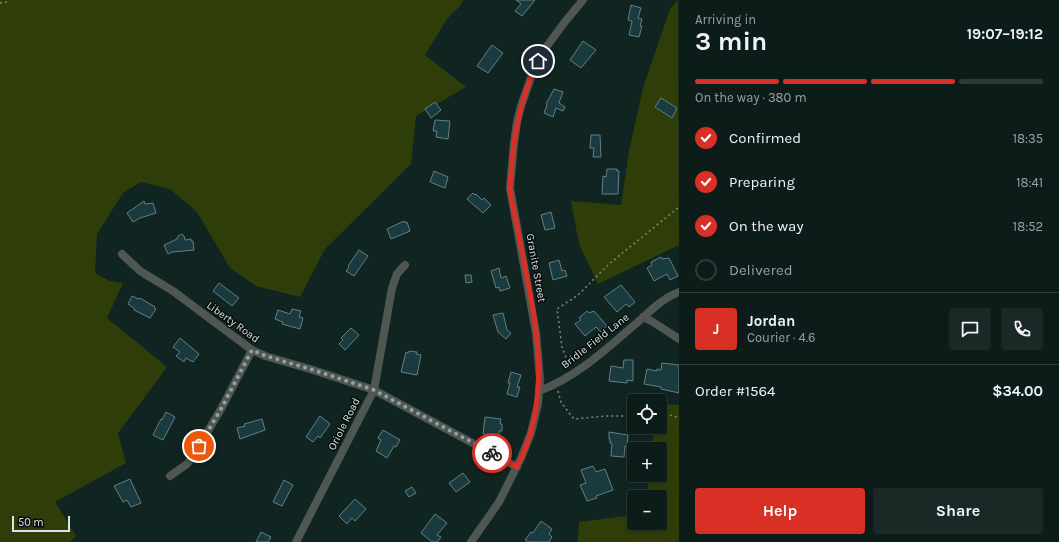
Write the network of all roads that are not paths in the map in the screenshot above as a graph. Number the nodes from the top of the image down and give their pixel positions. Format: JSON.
{"nodes":[{"id":1,"x":583,"y":0,"type":"edge"},
{"id":2,"x":122,"y":254,"type":"dead end"},
{"id":3,"x":405,"y":265,"type":"dead end"},
{"id":4,"x":679,"y":292,"type":"edge"},
{"id":5,"x":643,"y":317,"type":"junction"},
{"id":6,"x":679,"y":339,"type":"edge"},
{"id":7,"x":252,"y":350,"type":"junction"},
{"id":8,"x":374,"y":390,"type":"junction"},
{"id":9,"x":539,"y":391,"type":"junction"},
{"id":10,"x":517,"y":467,"type":"junction"},
{"id":11,"x":170,"y":476,"type":"dead end"},
{"id":12,"x":296,"y":542,"type":"edge"},
{"id":13,"x":471,"y":542,"type":"edge"}],
"edges":[{"from":1,"to":9,"type":"street","name":"Granite Street"},
{"from":2,"to":7,"type":"street","name":"Liberty Road"},
{"from":3,"to":8,"type":"street","name":"Oriole Road"},
{"from":4,"to":5,"type":"street","name":"Bridle Field Lane"},
{"from":5,"to":6,"type":"street","name":"Bridle Field Lane"},
{"from":5,"to":9,"type":"street","name":"Bridle Field Lane"},
{"from":7,"to":8,"type":"street","name":"Liberty Road"},
{"from":7,"to":11,"type":"street"},
{"from":8,"to":10,"type":"street","name":"Liberty Road"},
{"from":8,"to":12,"type":"street","name":"Oriole Road"},
{"from":9,"to":10,"type":"street","name":"Granite Street"},
{"from":10,"to":13,"type":"street","name":"Granite Street"}]}
